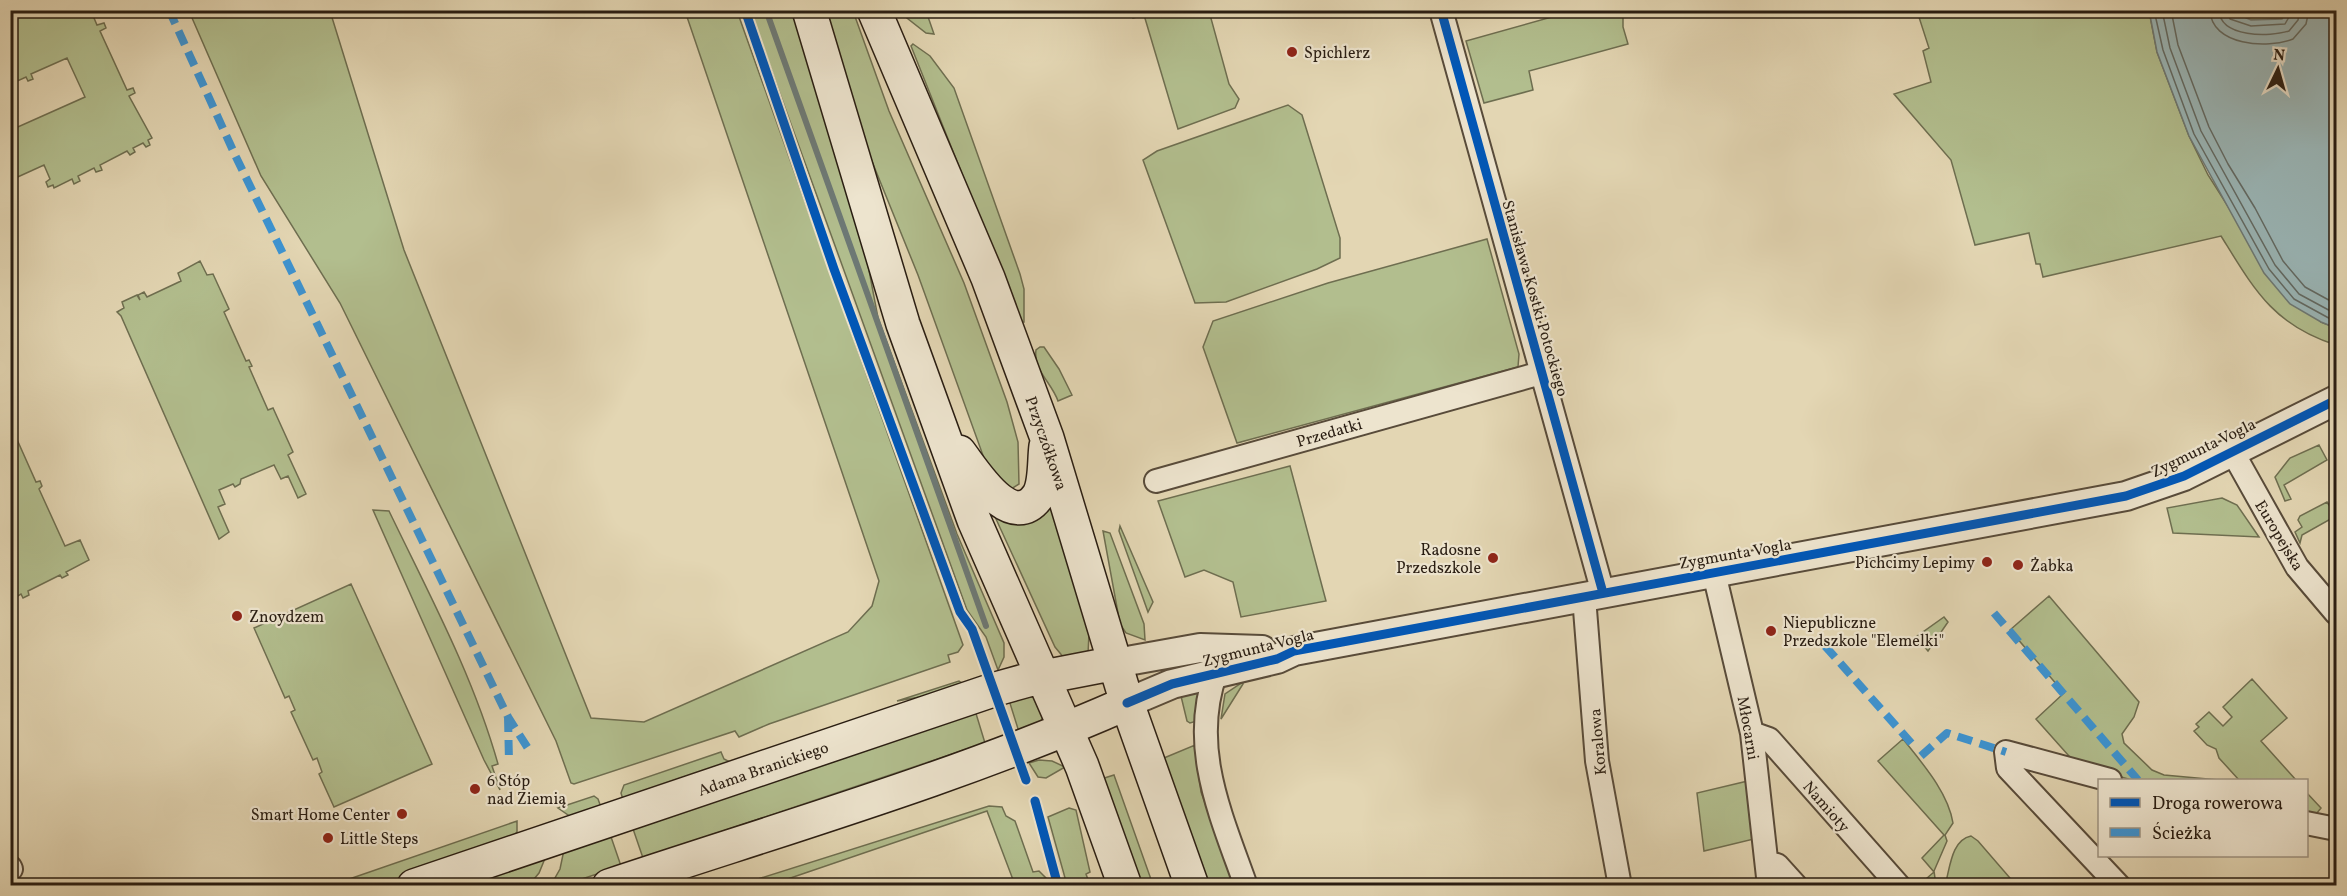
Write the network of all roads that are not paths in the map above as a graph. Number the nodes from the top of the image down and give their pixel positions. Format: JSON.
{"nodes":[{"id":1,"x":809,"y":10,"type":"edge"},
{"id":2,"x":874,"y":10,"type":"edge"},
{"id":3,"x":1441,"y":10,"type":"edge"},
{"id":4,"x":1541,"y":373,"type":"junction"},
{"id":5,"x":2337,"y":400,"type":"edge"},
{"id":6,"x":941,"y":429,"type":"junction"},
{"id":7,"x":1047,"y":438,"type":"junction"},
{"id":8,"x":2232,"y":451,"type":"junction"},
{"id":9,"x":1156,"y":482,"type":"dead end"},
{"id":10,"x":1714,"y":573,"type":"junction"},
{"id":11,"x":1594,"y":595,"type":"junction"},
{"id":12,"x":2337,"y":614,"type":"edge"},
{"id":13,"x":1294,"y":651,"type":"junction"},
{"id":14,"x":1116,"y":663,"type":"junction"},
{"id":15,"x":1216,"y":672,"type":"junction"},
{"id":16,"x":1043,"y":677,"type":"junction"},
{"id":17,"x":1128,"y":703,"type":"junction"},
{"id":18,"x":1067,"y":730,"type":"junction"},
{"id":19,"x":1752,"y":733,"type":"junction"},
{"id":20,"x":2105,"y":779,"type":"edge"},
{"id":21,"x":2308,"y":823,"type":"edge"},
{"id":22,"x":2337,"y":830,"type":"edge"},
{"id":23,"x":1767,"y":863,"type":"junction"},
{"id":24,"x":414,"y":885,"type":"edge"},
{"id":25,"x":609,"y":885,"type":"edge"},
{"id":26,"x":1125,"y":885,"type":"edge"},
{"id":27,"x":1192,"y":885,"type":"edge"},
{"id":28,"x":1246,"y":885,"type":"edge"},
{"id":29,"x":1620,"y":885,"type":"edge"},
{"id":30,"x":1769,"y":885,"type":"edge"},
{"id":31,"x":1796,"y":885,"type":"edge"},
{"id":32,"x":1899,"y":885,"type":"edge"},
{"id":33,"x":2119,"y":885,"type":"edge"}],
"edges":[{"from":1,"to":6,"type":"main road"},
{"from":2,"to":7,"type":"main road","name":"Przyczółkowa"},
{"from":3,"to":4,"type":"street","name":"Stanisława Kostki Potockiego"},
{"from":4,"to":9,"type":"street","name":"Przedatki"},
{"from":4,"to":11,"type":"street","name":"Stanisława Kostki Potockiego"},
{"from":5,"to":8,"type":"street","name":"Zygmunta Vogla"},
{"from":6,"to":7,"type":"main road"},
{"from":6,"to":16,"type":"main road"},
{"from":7,"to":14,"type":"main road","name":"Przyczółkowa"},
{"from":8,"to":10,"type":"street","name":"Zygmunta Vogla"},
{"from":8,"to":12,"type":"street","name":"Europejska"},
{"from":10,"to":11,"type":"street","name":"Zygmunta Vogla"},
{"from":10,"to":19,"type":"street","name":"Młocarni"},
{"from":11,"to":13,"type":"street","name":"Zygmunta Vogla"},
{"from":11,"to":29,"type":"street","name":"Koralowa"},
{"from":13,"to":14,"type":"street","name":"Zygmunta Vogla"},
{"from":13,"to":15,"type":"street","name":"Zygmunta Vogla"},
{"from":14,"to":16,"type":"main road","name":"Adama Branickiego"},
{"from":14,"to":17,"type":"main road","name":"Przyczółkowa"},
{"from":15,"to":17,"type":"street","name":"Zygmunta Vogla"},
{"from":15,"to":28,"type":"street"},
{"from":16,"to":18,"type":"main road"},
{"from":16,"to":24,"type":"main road","name":"Adama Branickiego"},
{"from":17,"to":18,"type":"main road"},
{"from":17,"to":27,"type":"main road","name":"Przyczółkowa"},
{"from":18,"to":25,"type":"main road"},
{"from":18,"to":26,"type":"main road"},
{"from":19,"to":23,"type":"street","name":"Młocarni"},
{"from":19,"to":32,"type":"street","name":"Namioty"},
{"from":20,"to":33,"type":"street"},
{"from":21,"to":22,"type":"street"},
{"from":23,"to":30,"type":"street","name":"Młocarni"},
{"from":23,"to":31,"type":"street"}]}
